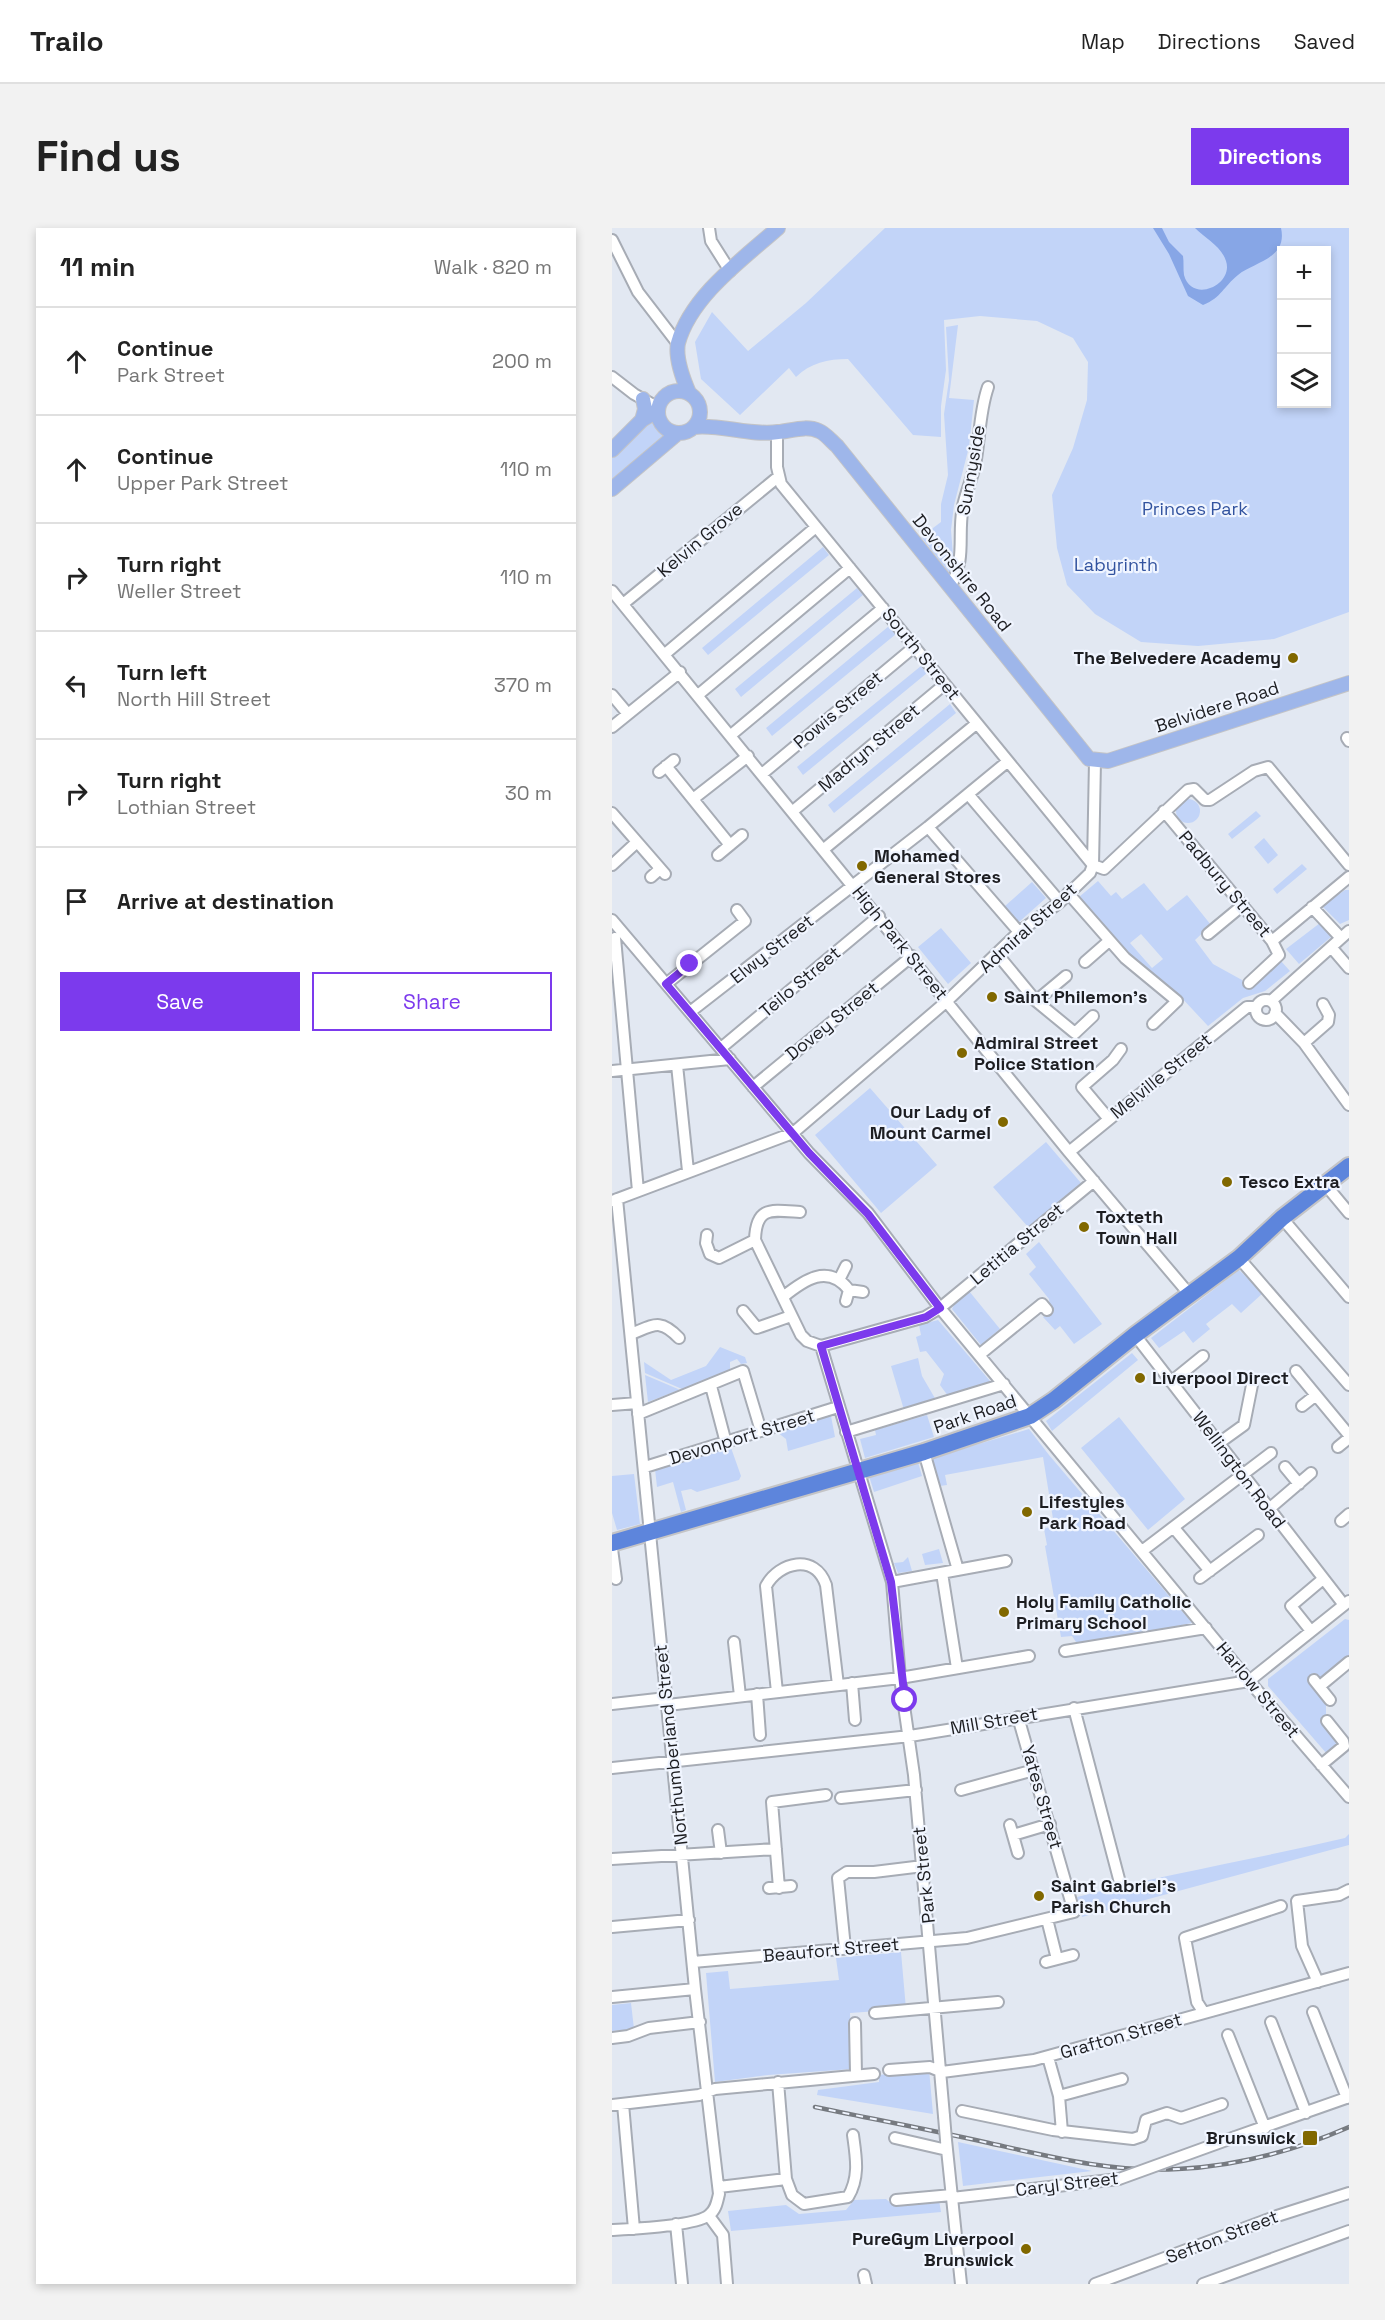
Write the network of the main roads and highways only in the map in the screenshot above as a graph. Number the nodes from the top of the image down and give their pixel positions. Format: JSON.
{"nodes":[{"id":1,"x":778,"y":228,"type":"edge"},
{"id":2,"x":680,"y":365,"type":"junction"},
{"id":3,"x":672,"y":392,"type":"junction"},
{"id":4,"x":689,"y":393,"type":"junction"},
{"id":5,"x":643,"y":399,"type":"road end"},
{"id":6,"x":657,"y":409,"type":"junction"},
{"id":7,"x":700,"y":410,"type":"junction"},
{"id":8,"x":642,"y":420,"type":"junction"},
{"id":9,"x":694,"y":427,"type":"junction"},
{"id":10,"x":722,"y":427,"type":"junction"},
{"id":11,"x":678,"y":433,"type":"junction"},
{"id":12,"x":612,"y":450,"type":"edge"},
{"id":13,"x":612,"y":489,"type":"edge"},
{"id":14,"x":1349,"y":683,"type":"edge"},
{"id":15,"x":1095,"y":761,"type":"joint"},
{"id":16,"x":1349,"y":1166,"type":"edge"},
{"id":17,"x":612,"y":1543,"type":"edge"}],
"edges":[{"from":1,"to":2,"type":"main road"},
{"from":2,"to":3,"type":"main road"},
{"from":2,"to":4,"type":"main road"},
{"from":3,"to":4,"type":"main road"},
{"from":3,"to":6,"type":"main road"},
{"from":4,"to":7,"type":"main road"},
{"from":5,"to":8,"type":"main road"},
{"from":6,"to":8,"type":"main road"},
{"from":6,"to":11,"type":"main road"},
{"from":7,"to":9,"type":"main road"},
{"from":7,"to":10,"type":"main road"},
{"from":8,"to":12,"type":"main road"},
{"from":9,"to":10,"type":"main road","name":"Devonshire Road"},
{"from":9,"to":11,"type":"main road"},
{"from":10,"to":15,"type":"main road","name":"Devonshire Road"},
{"from":11,"to":13,"type":"main road"},
{"from":14,"to":15,"type":"main road","name":"Belvidere Road"},
{"from":16,"to":17,"type":"highway","name":"Park Road"}]}
